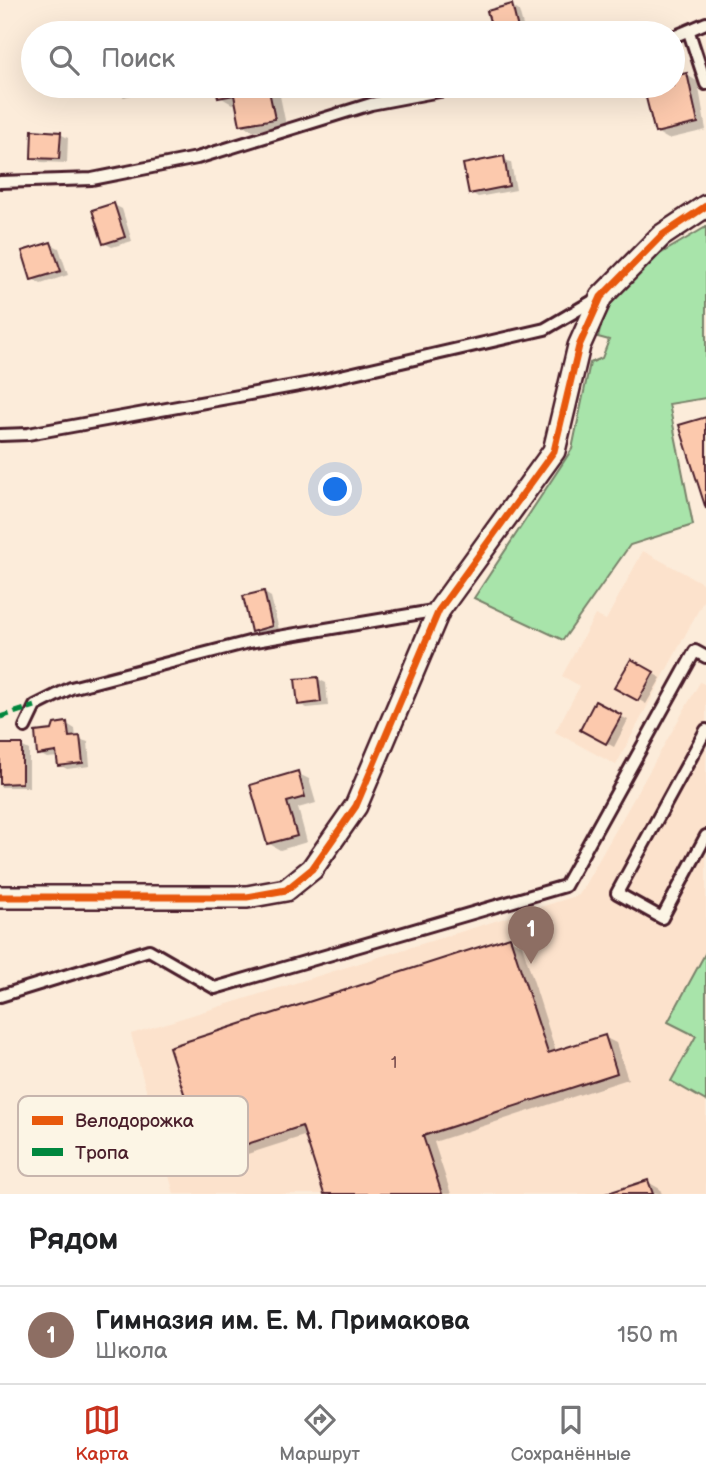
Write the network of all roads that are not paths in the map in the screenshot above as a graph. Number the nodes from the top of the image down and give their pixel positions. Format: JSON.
{"nodes":[{"id":1,"x":706,"y":23,"type":"edge"},
{"id":2,"x":689,"y":32,"type":"junction"},
{"id":3,"x":685,"y":33,"type":"edge"},
{"id":4,"x":706,"y":84,"type":"edge"},
{"id":5,"x":403,"y":98,"type":"edge"},
{"id":6,"x":0,"y":182,"type":"edge"},
{"id":7,"x":706,"y":206,"type":"edge"},
{"id":8,"x":601,"y":297,"type":"junction"},
{"id":9,"x":0,"y":435,"type":"edge"},
{"id":10,"x":439,"y":610,"type":"junction"},
{"id":11,"x":706,"y":657,"type":"edge"},
{"id":12,"x":25,"y":727,"type":"dead end"},
{"id":13,"x":706,"y":730,"type":"edge"},
{"id":14,"x":706,"y":836,"type":"edge"},
{"id":15,"x":0,"y":897,"type":"edge"},
{"id":16,"x":0,"y":996,"type":"edge"}],
"edges":[{"from":1,"to":2,"type":"lane"},
{"from":2,"to":3,"type":"lane"},
{"from":2,"to":4,"type":"lane"},
{"from":5,"to":6,"type":"lane"},
{"from":7,"to":8,"type":"street"},
{"from":8,"to":9,"type":"lane"},
{"from":8,"to":10,"type":"street"},
{"from":10,"to":12,"type":"lane"},
{"from":10,"to":15,"type":"street"},
{"from":11,"to":16,"type":"lane"},
{"from":13,"to":14,"type":"lane"}]}
